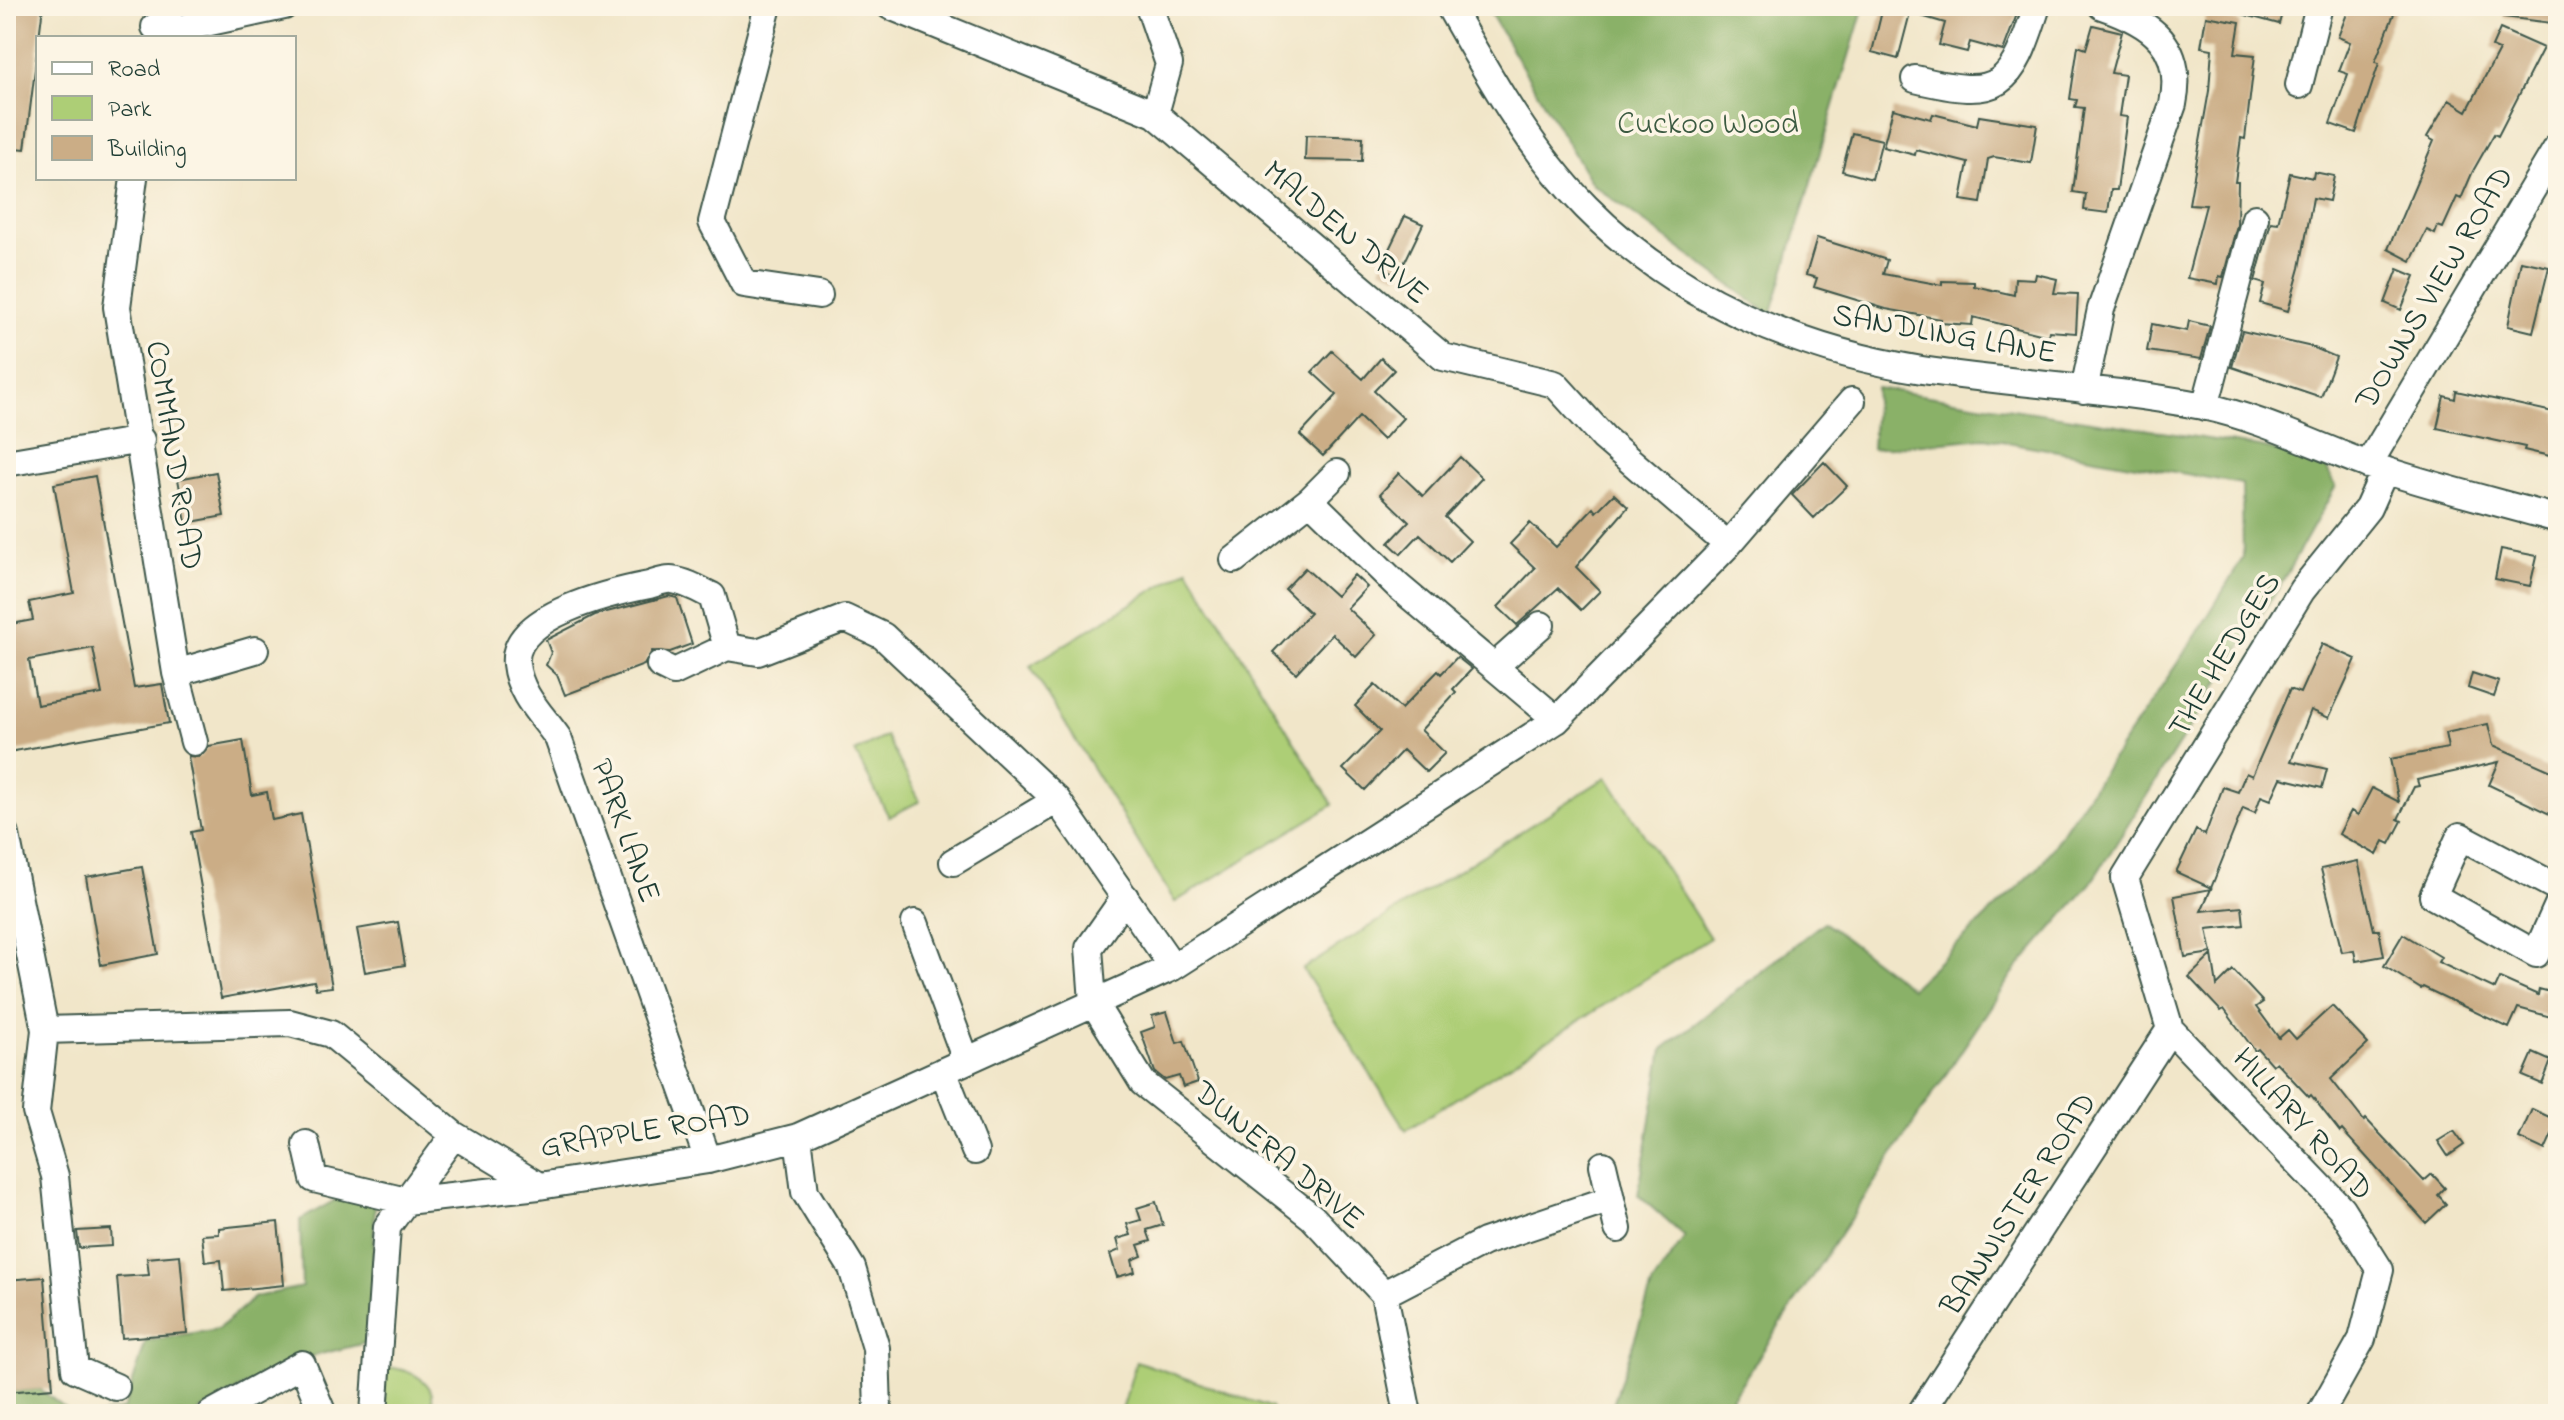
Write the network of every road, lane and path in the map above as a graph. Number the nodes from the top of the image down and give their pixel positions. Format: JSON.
{"nodes":[{"id":1,"x":284,"y":6,"type":"edge"},
{"id":2,"x":768,"y":6,"type":"edge"},
{"id":3,"x":890,"y":6,"type":"edge"},
{"id":4,"x":1149,"y":6,"type":"edge"},
{"id":5,"x":1449,"y":6,"type":"edge"},
{"id":6,"x":2037,"y":6,"type":"edge"},
{"id":7,"x":2102,"y":6,"type":"edge"},
{"id":8,"x":2319,"y":6,"type":"edge"},
{"id":9,"x":155,"y":24,"type":"edge"},
{"id":10,"x":1915,"y":79,"type":"dead end"},
{"id":11,"x":2299,"y":85,"type":"dead end"},
{"id":12,"x":1155,"y":114,"type":"junction"},
{"id":13,"x":2558,"y":148,"type":"edge"},
{"id":14,"x":134,"y":180,"type":"edge"},
{"id":15,"x":2255,"y":218,"type":"dead end"},
{"id":16,"x":819,"y":295,"type":"dead end"},
{"id":17,"x":2084,"y":390,"type":"junction"},
{"id":18,"x":1852,"y":401,"type":"dead end"},
{"id":19,"x":2205,"y":407,"type":"junction"},
{"id":20,"x":141,"y":440,"type":"junction"},
{"id":21,"x":6,"y":463,"type":"edge"},
{"id":22,"x":2376,"y":467,"type":"junction"},
{"id":23,"x":1337,"y":473,"type":"dead end"},
{"id":24,"x":1310,"y":500,"type":"junction"},
{"id":25,"x":2558,"y":519,"type":"edge"},
{"id":26,"x":1728,"y":545,"type":"junction"},
{"id":27,"x":1234,"y":560,"type":"dead end"},
{"id":28,"x":1541,"y":625,"type":"dead end"},
{"id":29,"x":727,"y":647,"type":"junction"},
{"id":30,"x":255,"y":650,"type":"dead end"},
{"id":31,"x":660,"y":665,"type":"dead end"},
{"id":32,"x":1494,"y":667,"type":"junction"},
{"id":33,"x":176,"y":673,"type":"junction"},
{"id":34,"x":1557,"y":720,"type":"junction"},
{"id":35,"x":194,"y":742,"type":"dead end"},
{"id":36,"x":1057,"y":800,"type":"junction"},
{"id":37,"x":6,"y":835,"type":"edge"},
{"id":38,"x":953,"y":862,"type":"dead end"},
{"id":39,"x":2125,"y":878,"type":"joint"},
{"id":40,"x":2558,"y":888,"type":"edge"},
{"id":41,"x":1125,"y":897,"type":"junction"},
{"id":42,"x":2555,"y":919,"type":"edge"},
{"id":43,"x":915,"y":923,"type":"dead end"},
{"id":44,"x":1173,"y":967,"type":"junction"},
{"id":45,"x":1093,"y":1002,"type":"junction"},
{"id":46,"x":2170,"y":1029,"type":"junction"},
{"id":47,"x":45,"y":1030,"type":"junction"},
{"id":48,"x":954,"y":1066,"type":"junction"},
{"id":49,"x":454,"y":1135,"type":"junction"},
{"id":50,"x":798,"y":1137,"type":"junction"},
{"id":51,"x":306,"y":1144,"type":"dead end"},
{"id":52,"x":975,"y":1151,"type":"dead end"},
{"id":53,"x":708,"y":1160,"type":"junction"},
{"id":54,"x":1603,"y":1165,"type":"dead end"},
{"id":55,"x":539,"y":1186,"type":"junction"},
{"id":56,"x":1611,"y":1199,"type":"junction"},
{"id":57,"x":406,"y":1201,"type":"junction"},
{"id":58,"x":1618,"y":1229,"type":"dead end"},
{"id":59,"x":1384,"y":1294,"type":"junction"},
{"id":60,"x":116,"y":1387,"type":"dead end"},
{"id":61,"x":212,"y":1414,"type":"edge"},
{"id":62,"x":323,"y":1414,"type":"edge"},
{"id":63,"x":374,"y":1414,"type":"edge"},
{"id":64,"x":875,"y":1414,"type":"edge"},
{"id":65,"x":1408,"y":1414,"type":"edge"},
{"id":66,"x":1920,"y":1414,"type":"edge"},
{"id":67,"x":2320,"y":1414,"type":"edge"}],
"edges":[{"from":1,"to":9,"type":"street"},
{"from":2,"to":16,"type":"street"},
{"from":3,"to":12,"type":"street","name":"MALDEN DRIVE"},
{"from":4,"to":12,"type":"street"},
{"from":5,"to":17,"type":"street","name":"SANDLING LANE"},
{"from":6,"to":10,"type":"street"},
{"from":7,"to":17,"type":"street"},
{"from":8,"to":11,"type":"street"},
{"from":12,"to":26,"type":"street","name":"MALDEN DRIVE"},
{"from":13,"to":22,"type":"street","name":"DOWNS VIEW ROAD"},
{"from":14,"to":20,"type":"street","name":"COMMAND ROAD"},
{"from":15,"to":19,"type":"street"},
{"from":17,"to":19,"type":"street","name":"SANDLING LANE"},
{"from":18,"to":26,"type":"street","name":"GRAPPLE ROAD"},
{"from":19,"to":22,"type":"street","name":"SANDLING LANE"},
{"from":20,"to":21,"type":"street"},
{"from":20,"to":33,"type":"street","name":"COMMAND ROAD"},
{"from":22,"to":25,"type":"street","name":"SANDLING LANE"},
{"from":22,"to":39,"type":"street","name":"THE HEDGES"},
{"from":23,"to":24,"type":"street"},
{"from":24,"to":27,"type":"street"},
{"from":24,"to":32,"type":"street"},
{"from":26,"to":34,"type":"street","name":"GRAPPLE ROAD"},
{"from":28,"to":32,"type":"street"},
{"from":29,"to":31,"type":"street"},
{"from":29,"to":36,"type":"street"},
{"from":29,"to":53,"type":"street","name":"PARK LANE"},
{"from":30,"to":33,"type":"street"},
{"from":32,"to":34,"type":"street"},
{"from":33,"to":35,"type":"street","name":"COMMAND ROAD"},
{"from":34,"to":44,"type":"street","name":"GRAPPLE ROAD"},
{"from":36,"to":38,"type":"street"},
{"from":36,"to":41,"type":"street"},
{"from":37,"to":47,"type":"street"},
{"from":39,"to":46,"type":"street","name":"HILLARY ROAD"},
{"from":40,"to":42,"type":"street"},
{"from":41,"to":44,"type":"street"},
{"from":41,"to":45,"type":"street"},
{"from":43,"to":48,"type":"street"},
{"from":44,"to":45,"type":"street","name":"GRAPPLE ROAD"},
{"from":45,"to":48,"type":"street","name":"GRAPPLE ROAD"},
{"from":45,"to":59,"type":"street","name":"DUNERA DRIVE"},
{"from":46,"to":66,"type":"street","name":"BANNISTER ROAD"},
{"from":46,"to":67,"type":"street","name":"HILLARY ROAD"},
{"from":47,"to":49,"type":"street","name":"GRAPPLE ROAD"},
{"from":47,"to":60,"type":"street"},
{"from":48,"to":50,"type":"street","name":"GRAPPLE ROAD"},
{"from":48,"to":52,"type":"street"},
{"from":49,"to":55,"type":"street","name":"GRAPPLE ROAD"},
{"from":49,"to":57,"type":"street"},
{"from":50,"to":53,"type":"street","name":"GRAPPLE ROAD"},
{"from":50,"to":64,"type":"street"},
{"from":51,"to":57,"type":"street"},
{"from":53,"to":55,"type":"street","name":"GRAPPLE ROAD"},
{"from":54,"to":56,"type":"street"},
{"from":55,"to":57,"type":"street"},
{"from":56,"to":58,"type":"street"},
{"from":56,"to":59,"type":"street"},
{"from":57,"to":63,"type":"street"},
{"from":59,"to":65,"type":"street"},
{"from":61,"to":62,"type":"street"}]}
